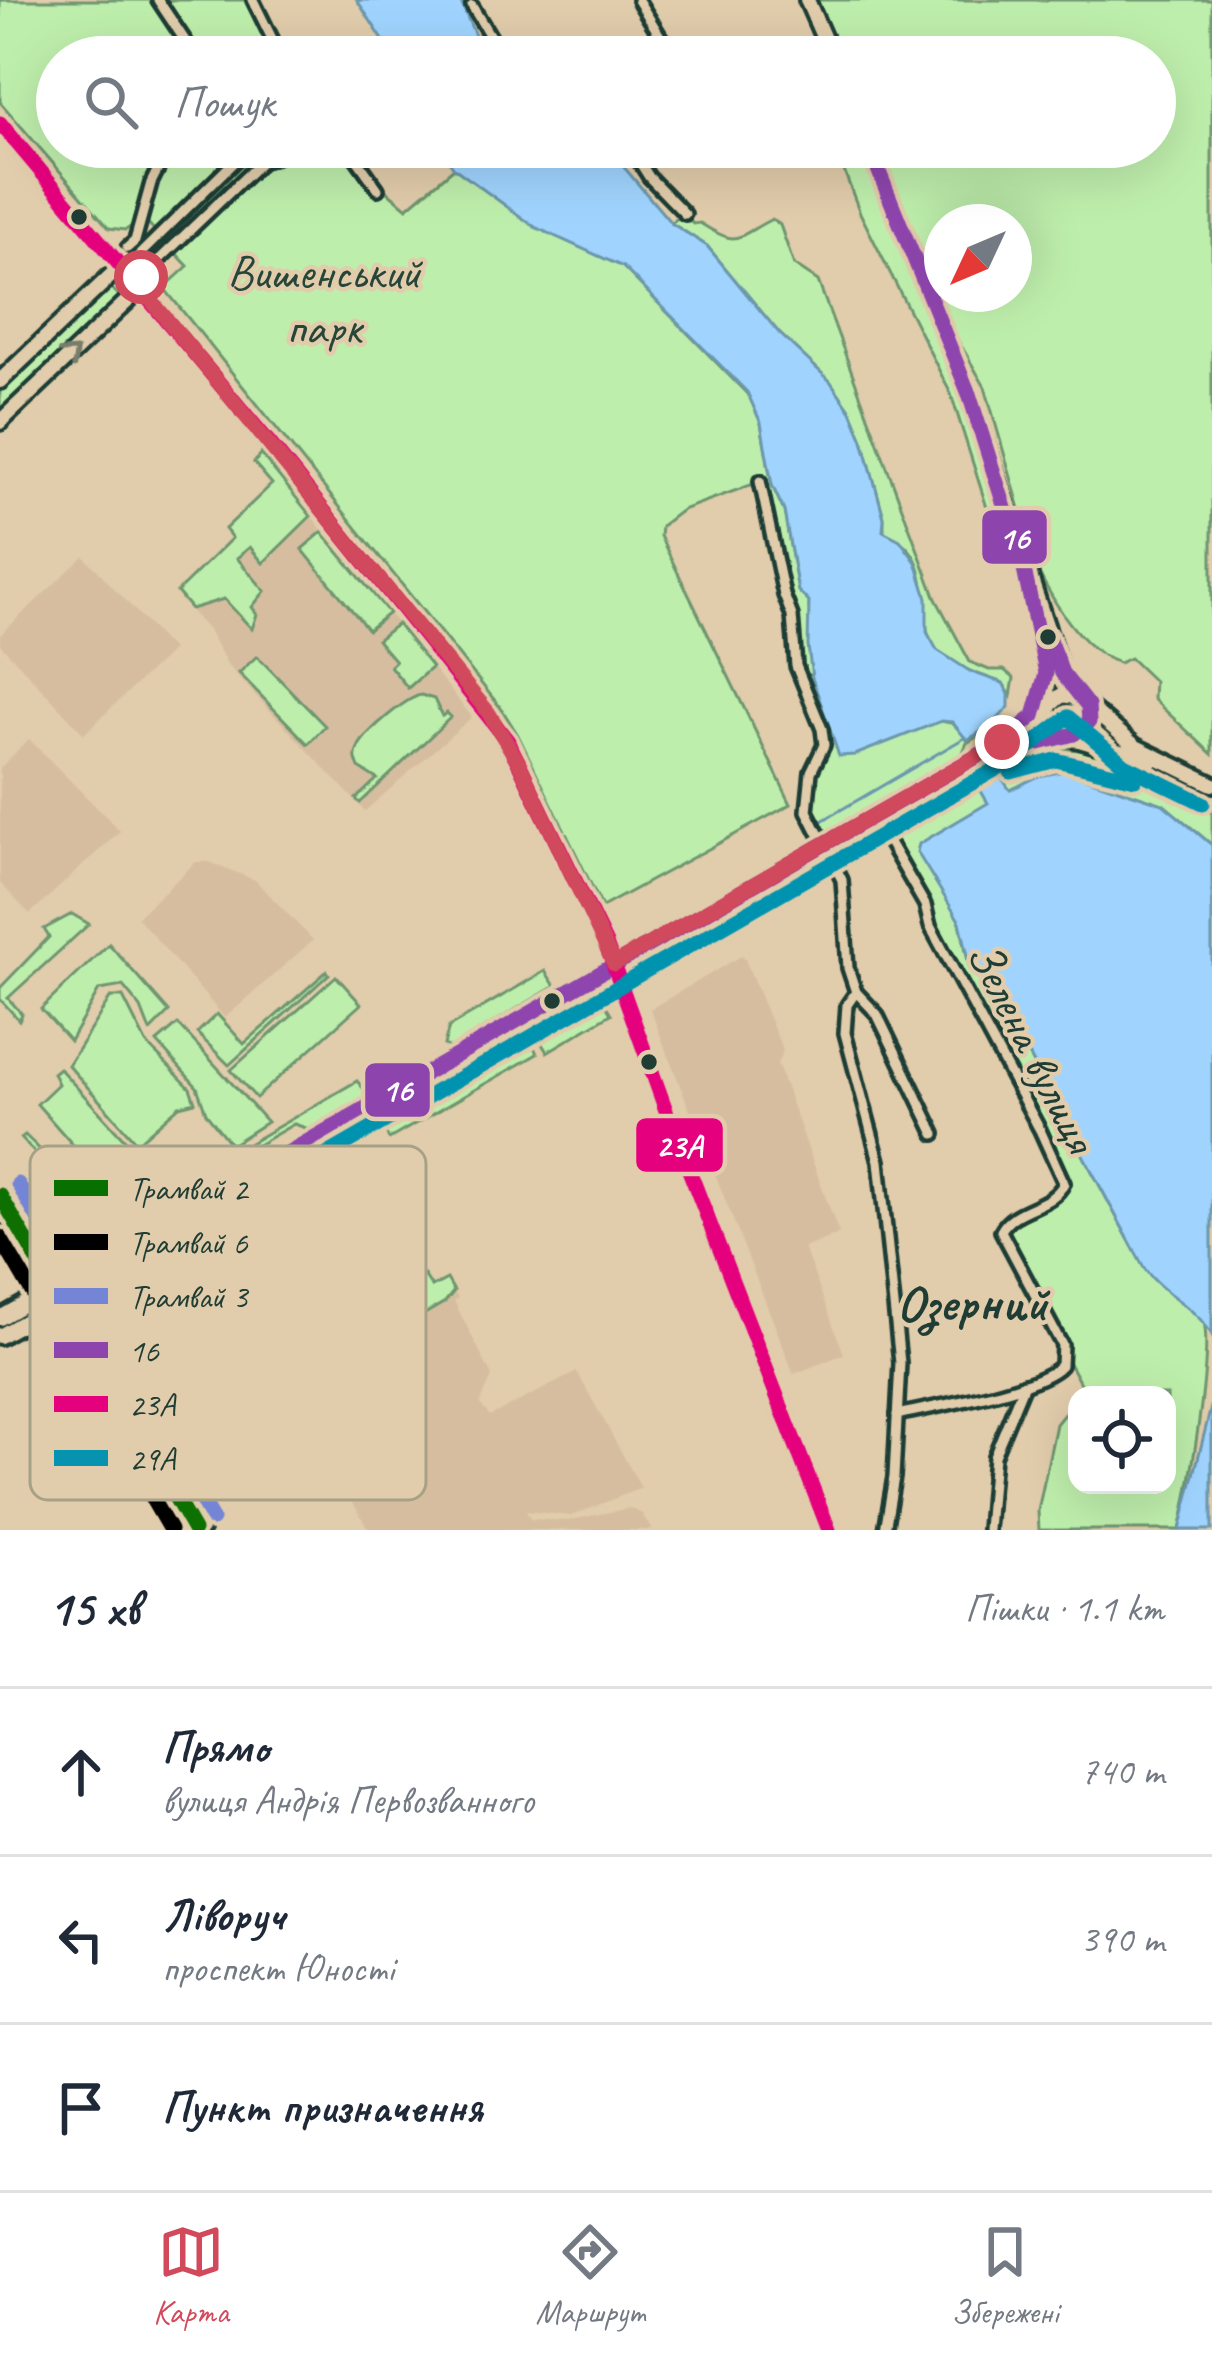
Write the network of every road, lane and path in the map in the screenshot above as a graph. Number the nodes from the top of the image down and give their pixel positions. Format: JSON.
{"nodes":[{"id":1,"x":158,"y":0,"type":"edge"},
{"id":2,"x":253,"y":0,"type":"edge"},
{"id":3,"x":638,"y":0,"type":"edge"},
{"id":4,"x":807,"y":0,"type":"edge"},
{"id":5,"x":472,"y":6,"type":"dead end"},
{"id":6,"x":182,"y":36,"type":"edge"},
{"id":7,"x":271,"y":36,"type":"edge"},
{"id":8,"x":491,"y":36,"type":"edge"},
{"id":9,"x":660,"y":36,"type":"edge"},
{"id":10,"x":822,"y":36,"type":"edge"},
{"id":11,"x":0,"y":123,"type":"edge"},
{"id":12,"x":36,"y":165,"type":"edge"},
{"id":13,"x":39,"y":168,"type":"edge"},
{"id":14,"x":158,"y":168,"type":"edge"},
{"id":15,"x":231,"y":168,"type":"edge"},
{"id":16,"x":254,"y":168,"type":"edge"},
{"id":17,"x":363,"y":168,"type":"edge"},
{"id":18,"x":644,"y":168,"type":"edge"},
{"id":19,"x":877,"y":168,"type":"edge"},
{"id":20,"x":378,"y":189,"type":"dead end"},
{"id":21,"x":685,"y":214,"type":"dead end"},
{"id":22,"x":127,"y":248,"type":"dead end"},
{"id":23,"x":131,"y":276,"type":"junction"},
{"id":24,"x":0,"y":381,"type":"edge"},
{"id":25,"x":0,"y":422,"type":"edge"},
{"id":26,"x":760,"y":481,"type":"dead end"},
{"id":27,"x":1023,"y":565,"type":"junction"},
{"id":28,"x":1084,"y":702,"type":"junction"},
{"id":29,"x":1044,"y":711,"type":"junction"},
{"id":30,"x":1063,"y":737,"type":"junction"},
{"id":31,"x":1162,"y":763,"type":"junction"},
{"id":32,"x":1212,"y":784,"type":"edge"},
{"id":33,"x":878,"y":825,"type":"junction"},
{"id":34,"x":828,"y":848,"type":"junction"},
{"id":35,"x":616,"y":970,"type":"junction"},
{"id":36,"x":856,"y":992,"type":"junction"},
{"id":37,"x":935,"y":1134,"type":"dead end"},
{"id":38,"x":312,"y":1146,"type":"edge"},
{"id":39,"x":0,"y":1234,"type":"edge"},
{"id":40,"x":30,"y":1288,"type":"edge"},
{"id":41,"x":30,"y":1307,"type":"edge"},
{"id":42,"x":30,"y":1311,"type":"edge"},
{"id":43,"x":0,"y":1318,"type":"edge"},
{"id":44,"x":0,"y":1336,"type":"edge"},
{"id":45,"x":1024,"y":1384,"type":"junction"},
{"id":46,"x":897,"y":1415,"type":"junction"},
{"id":47,"x":153,"y":1500,"type":"edge"},
{"id":48,"x":185,"y":1500,"type":"edge"},
{"id":49,"x":171,"y":1530,"type":"edge"},
{"id":50,"x":203,"y":1530,"type":"edge"},
{"id":51,"x":829,"y":1530,"type":"edge"},
{"id":52,"x":886,"y":1530,"type":"edge"},
{"id":53,"x":988,"y":1530,"type":"edge"}],
"edges":[{"from":1,"to":6,"type":"street"},
{"from":2,"to":7,"type":"street"},
{"from":3,"to":9,"type":"street"},
{"from":4,"to":10,"type":"main road"},
{"from":5,"to":8,"type":"street"},
{"from":11,"to":12,"type":"main road"},
{"from":13,"to":23,"type":"main road"},
{"from":14,"to":22,"type":"street"},
{"from":15,"to":23,"type":"street"},
{"from":16,"to":23,"type":"street"},
{"from":17,"to":20,"type":"street"},
{"from":18,"to":21,"type":"street"},
{"from":19,"to":27,"type":"main road"},
{"from":23,"to":24,"type":"main road"},
{"from":25,"to":23,"type":"main road","one_way":true},
{"from":23,"to":35,"type":"main road"},
{"from":26,"to":34,"type":"street"},
{"from":27,"to":28,"type":"main road"},
{"from":27,"to":29,"type":"main road"},
{"from":28,"to":29,"type":"main road"},
{"from":28,"to":30,"type":"main road"},
{"from":28,"to":31,"type":"main road"},
{"from":29,"to":30,"type":"main road"},
{"from":29,"to":34,"type":"main road"},
{"from":30,"to":31,"type":"main road"},
{"from":30,"to":33,"type":"main road"},
{"from":31,"to":32,"type":"main road"},
{"from":33,"to":34,"type":"main road"},
{"from":33,"to":45,"type":"street","name":"Зелена вулиця"},
{"from":34,"to":35,"type":"main road"},
{"from":34,"to":36,"type":"street"},
{"from":35,"to":38,"type":"main road"},
{"from":35,"to":51,"type":"main road"},
{"from":36,"to":37,"type":"street"},
{"from":36,"to":46,"type":"street"},
{"from":39,"to":40,"type":"main road"},
{"from":41,"to":43,"type":"main road"},
{"from":42,"to":44,"type":"main road"},
{"from":45,"to":46,"type":"street","name":"Зелена вулиця"},
{"from":45,"to":53,"type":"street","name":"Зелена вулиця"},
{"from":46,"to":52,"type":"street"},
{"from":47,"to":49,"type":"main road"},
{"from":48,"to":50,"type":"street"}]}
